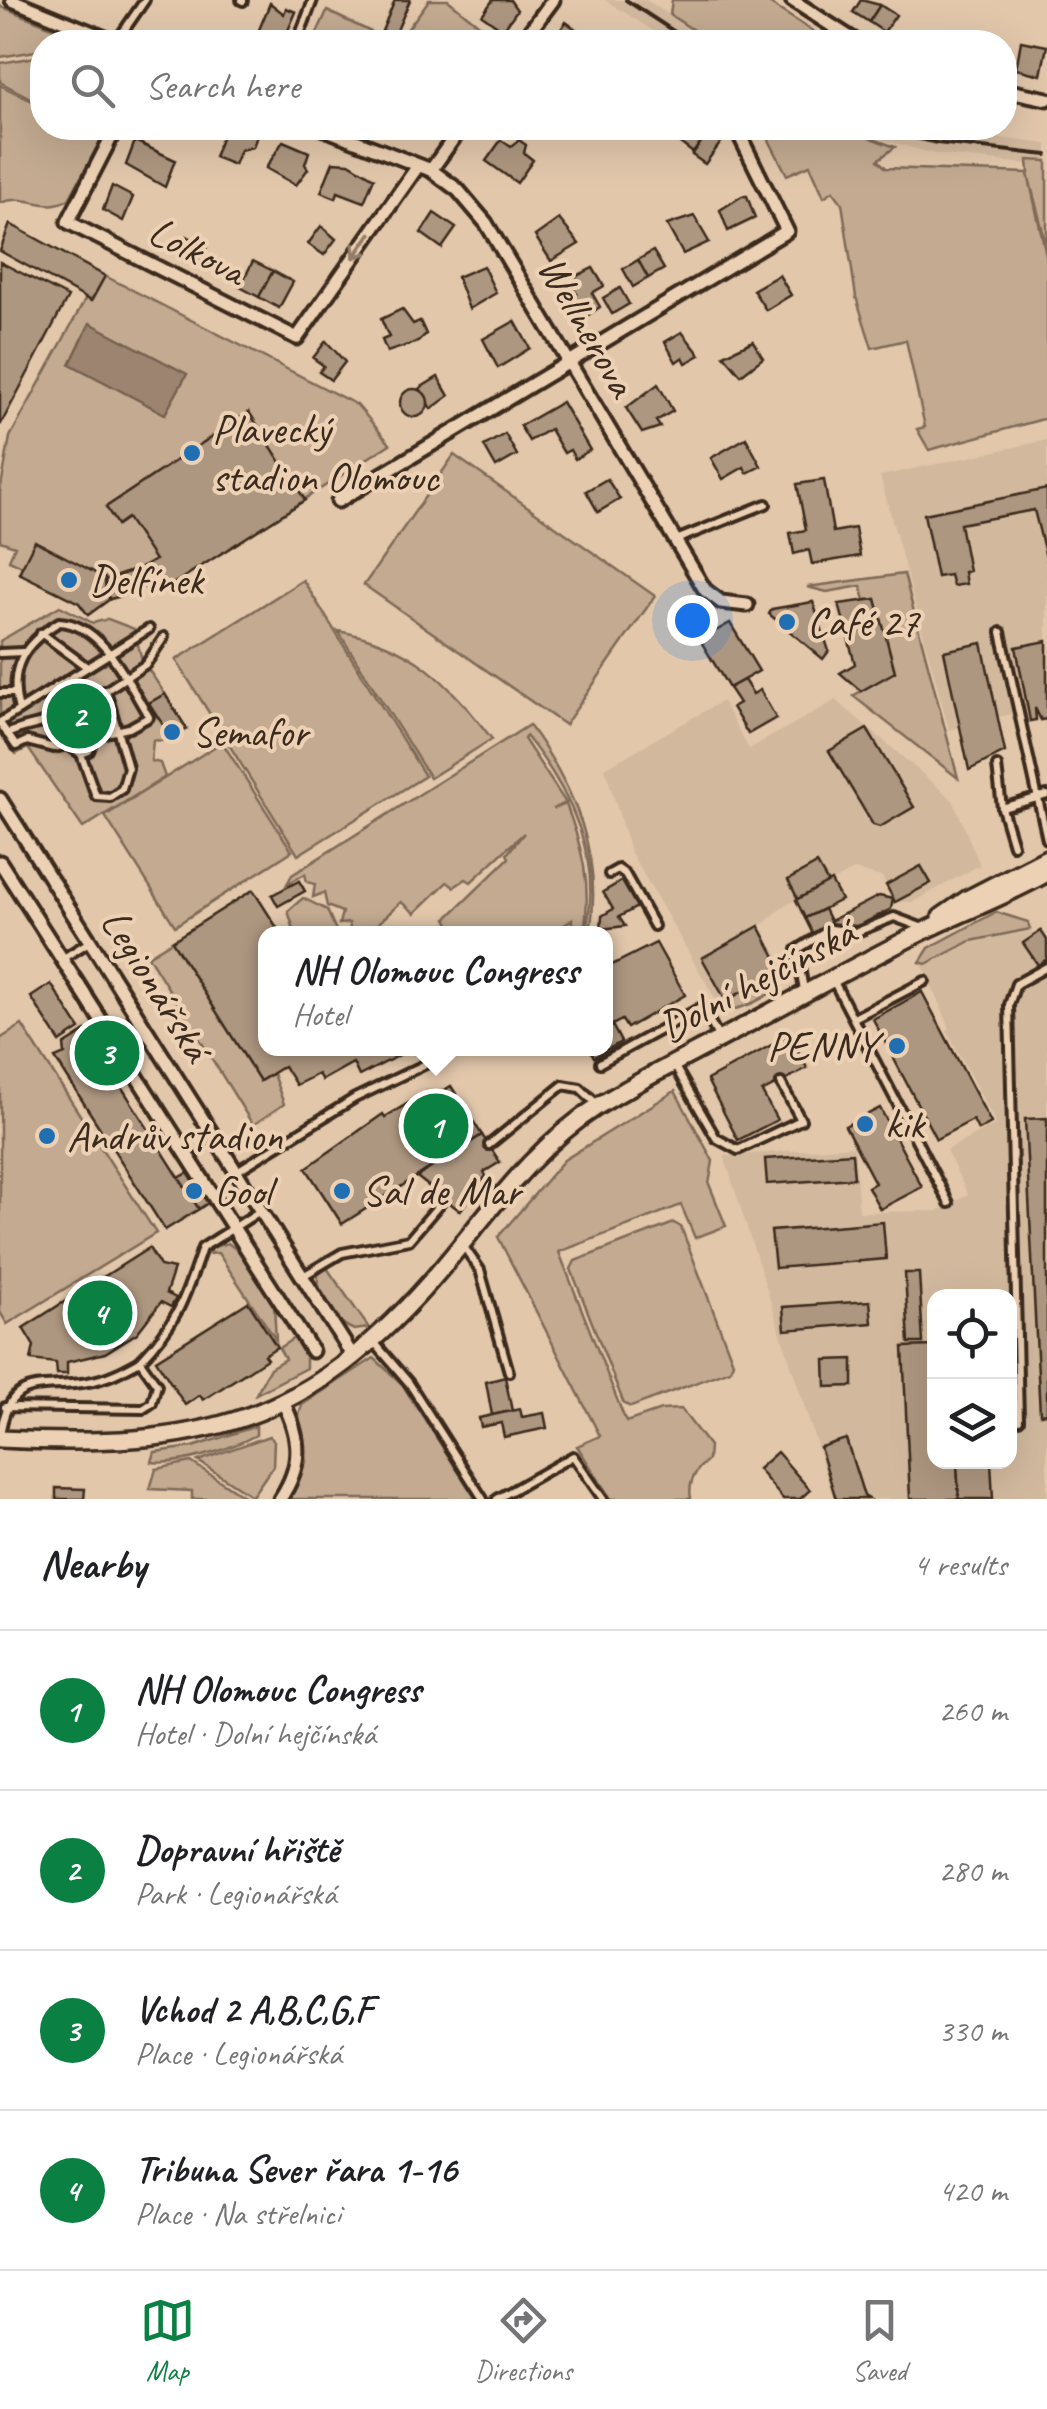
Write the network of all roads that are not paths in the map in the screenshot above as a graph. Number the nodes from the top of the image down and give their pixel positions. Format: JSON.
{"nodes":[{"id":1,"x":12,"y":0,"type":"edge"},
{"id":2,"x":145,"y":0,"type":"edge"},
{"id":3,"x":313,"y":0,"type":"edge"},
{"id":4,"x":553,"y":0,"type":"edge"},
{"id":5,"x":792,"y":0,"type":"edge"},
{"id":6,"x":86,"y":30,"type":"edge"},
{"id":7,"x":124,"y":30,"type":"edge"},
{"id":8,"x":302,"y":30,"type":"edge"},
{"id":9,"x":531,"y":30,"type":"edge"},
{"id":10,"x":839,"y":30,"type":"edge"},
{"id":11,"x":1017,"y":93,"type":"edge"},
{"id":12,"x":1047,"y":99,"type":"edge"},
{"id":13,"x":110,"y":140,"type":"edge"},
{"id":14,"x":352,"y":140,"type":"edge"},
{"id":15,"x":452,"y":140,"type":"edge"},
{"id":16,"x":742,"y":140,"type":"edge"},
{"id":17,"x":418,"y":166,"type":"junction"},
{"id":18,"x":431,"y":170,"type":"junction"},
{"id":19,"x":569,"y":362,"type":"junction"},
{"id":20,"x":338,"y":501,"type":"dead end"},
{"id":21,"x":766,"y":504,"type":"dead end"},
{"id":22,"x":676,"y":540,"type":"junction"},
{"id":23,"x":747,"y":605,"type":"dead end"},
{"id":24,"x":149,"y":629,"type":"dead end"},
{"id":25,"x":1001,"y":632,"type":"dead end"},
{"id":26,"x":41,"y":633,"type":"junction"},
{"id":27,"x":164,"y":637,"type":"dead end"},
{"id":28,"x":0,"y":652,"type":"edge"},
{"id":29,"x":23,"y":652,"type":"junction"},
{"id":30,"x":108,"y":654,"type":"junction"},
{"id":31,"x":87,"y":668,"type":"junction"},
{"id":32,"x":124,"y":678,"type":"junction"},
{"id":33,"x":55,"y":687,"type":"junction"},
{"id":34,"x":106,"y":690,"type":"junction"},
{"id":35,"x":0,"y":693,"type":"edge"},
{"id":36,"x":14,"y":693,"type":"junction"},
{"id":37,"x":19,"y":710,"type":"junction"},
{"id":38,"x":72,"y":713,"type":"junction"},
{"id":39,"x":0,"y":722,"type":"edge"},
{"id":40,"x":78,"y":729,"type":"junction"},
{"id":41,"x":118,"y":731,"type":"junction"},
{"id":42,"x":7,"y":734,"type":"junction"},
{"id":43,"x":92,"y":736,"type":"junction"},
{"id":44,"x":68,"y":745,"type":"junction"},
{"id":45,"x":81,"y":754,"type":"junction"},
{"id":46,"x":997,"y":766,"type":"dead end"},
{"id":47,"x":1047,"y":794,"type":"edge"},
{"id":48,"x":1037,"y":798,"type":"junction"},
{"id":49,"x":0,"y":799,"type":"edge"},
{"id":50,"x":1002,"y":808,"type":"junction"},
{"id":51,"x":1047,"y":840,"type":"edge"},
{"id":52,"x":1013,"y":845,"type":"dead end"},
{"id":53,"x":0,"y":862,"type":"edge"},
{"id":54,"x":609,"y":874,"type":"dead end"},
{"id":55,"x":1041,"y":874,"type":"edge"},
{"id":56,"x":654,"y":926,"type":"dead end"},
{"id":57,"x":927,"y":929,"type":"junction"},
{"id":58,"x":90,"y":942,"type":"junction"},
{"id":59,"x":62,"y":959,"type":"junction"},
{"id":60,"x":1047,"y":967,"type":"edge"},
{"id":61,"x":833,"y":979,"type":"junction"},
{"id":62,"x":925,"y":981,"type":"dead end"},
{"id":63,"x":805,"y":994,"type":"junction"},
{"id":64,"x":854,"y":1018,"type":"junction"},
{"id":65,"x":720,"y":1040,"type":"junction"},
{"id":66,"x":613,"y":1056,"type":"edge"},
{"id":67,"x":613,"y":1056,"type":"edge"},
{"id":68,"x":432,"y":1061,"type":"dead end"},
{"id":69,"x":600,"y":1063,"type":"dead end"},
{"id":70,"x":673,"y":1064,"type":"junction"},
{"id":71,"x":781,"y":1083,"type":"dead end"},
{"id":72,"x":599,"y":1106,"type":"junction"},
{"id":73,"x":489,"y":1145,"type":"dead end"},
{"id":74,"x":236,"y":1172,"type":"junction"},
{"id":75,"x":444,"y":1198,"type":"dead end"},
{"id":76,"x":949,"y":1202,"type":"dead end"},
{"id":77,"x":261,"y":1210,"type":"junction"},
{"id":78,"x":232,"y":1227,"type":"junction"},
{"id":79,"x":462,"y":1244,"type":"junction"},
{"id":80,"x":302,"y":1276,"type":"junction"},
{"id":81,"x":374,"y":1342,"type":"junction"},
{"id":82,"x":312,"y":1352,"type":"dead end"},
{"id":83,"x":354,"y":1358,"type":"junction"},
{"id":84,"x":140,"y":1361,"type":"junction"},
{"id":85,"x":509,"y":1372,"type":"dead end"},
{"id":86,"x":283,"y":1402,"type":"junction"},
{"id":87,"x":5,"y":1407,"type":"junction"},
{"id":88,"x":1018,"y":1420,"type":"dead end"},
{"id":89,"x":0,"y":1437,"type":"edge"},
{"id":90,"x":280,"y":1499,"type":"edge"},
{"id":91,"x":483,"y":1499,"type":"edge"},
{"id":92,"x":497,"y":1499,"type":"edge"},
{"id":93,"x":602,"y":1499,"type":"edge"}],
"edges":[{"from":1,"to":6,"type":"street"},
{"from":2,"to":7,"type":"lane"},
{"from":3,"to":8,"type":"lane"},
{"from":4,"to":9,"type":"street"},
{"from":5,"to":10,"type":"street"},
{"from":11,"to":12,"type":"street"},
{"from":17,"to":13,"type":"street","name":"Lolkova","one_way":true},
{"from":14,"to":17,"type":"street","name":"Wellnerova"},
{"from":15,"to":18,"type":"street"},
{"from":16,"to":19,"type":"street"},
{"from":17,"to":18,"type":"street","name":"Wellnerova"},
{"from":18,"to":19,"type":"street","name":"Wellnerova"},
{"from":19,"to":20,"type":"street"},
{"from":19,"to":22,"type":"street","name":"Wellnerova"},
{"from":21,"to":22,"type":"lane"},
{"from":22,"to":23,"type":"street","name":"Wellnerova"},
{"from":24,"to":30,"type":"lane"},
{"from":25,"to":48,"type":"lane"},
{"from":26,"to":29,"type":"lane"},
{"from":26,"to":30,"type":"lane"},
{"from":26,"to":31,"type":"lane"},
{"from":27,"to":32,"type":"lane"},
{"from":28,"to":29,"type":"lane"},
{"from":29,"to":36,"type":"lane"},
{"from":30,"to":31,"type":"lane"},
{"from":30,"to":32,"type":"lane"},
{"from":31,"to":33,"type":"lane"},
{"from":32,"to":34,"type":"lane"},
{"from":32,"to":41,"type":"lane"},
{"from":33,"to":37,"type":"lane"},
{"from":33,"to":38,"type":"lane"},
{"from":34,"to":38,"type":"lane"},
{"from":34,"to":41,"type":"lane"},
{"from":35,"to":36,"type":"lane"},
{"from":36,"to":37,"type":"lane"},
{"from":37,"to":39,"type":"lane"},
{"from":38,"to":40,"type":"lane"},
{"from":38,"to":42,"type":"lane"},
{"from":39,"to":42,"type":"lane"},
{"from":40,"to":43,"type":"lane"},
{"from":40,"to":44,"type":"lane"},
{"from":41,"to":43,"type":"lane"},
{"from":41,"to":45,"type":"lane"},
{"from":42,"to":44,"type":"lane"},
{"from":43,"to":45,"type":"lane"},
{"from":44,"to":45,"type":"lane"},
{"from":46,"to":50,"type":"lane"},
{"from":47,"to":48,"type":"lane"},
{"from":48,"to":50,"type":"lane"},
{"from":48,"to":51,"type":"lane"},
{"from":49,"to":58,"type":"street","name":"Legionářská"},
{"from":50,"to":52,"type":"lane"},
{"from":53,"to":59,"type":"street","name":"Legionářská"},
{"from":54,"to":56,"type":"lane"},
{"from":55,"to":57,"type":"main road","name":"Dolní hejčínská"},
{"from":57,"to":61,"type":"main road","name":"Dolní hejčínská"},
{"from":57,"to":63,"type":"lane"},
{"from":58,"to":59,"type":"lane"},
{"from":58,"to":74,"type":"street","name":"Legionářská"},
{"from":59,"to":78,"type":"street","name":"Legionářská"},
{"from":60,"to":88,"type":"lane"},
{"from":61,"to":63,"type":"main road","name":"Dolní hejčínská"},
{"from":61,"to":64,"type":"lane"},
{"from":62,"to":64,"type":"lane"},
{"from":63,"to":65,"type":"main road","name":"Dolní hejčínská"},
{"from":64,"to":76,"type":"lane"},
{"from":65,"to":66,"type":"lane"},
{"from":65,"to":70,"type":"main road","name":"Dolní hejčínská"},
{"from":67,"to":69,"type":"lane"},
{"from":68,"to":74,"type":"lane"},
{"from":70,"to":71,"type":"lane"},
{"from":70,"to":72,"type":"main road","name":"Dolní hejčínská"},
{"from":72,"to":73,"type":"lane"},
{"from":72,"to":79,"type":"main road","name":"Dolní hejčínská"},
{"from":74,"to":77,"type":"street","name":"Legionářská"},
{"from":75,"to":80,"type":"lane"},
{"from":77,"to":78,"type":"lane"},
{"from":77,"to":80,"type":"street","name":"Legionářská"},
{"from":78,"to":82,"type":"street","name":"Legionářská"},
{"from":78,"to":84,"type":"lane"},
{"from":79,"to":81,"type":"main road","name":"Dolní hejčínská"},
{"from":79,"to":85,"type":"lane"},
{"from":80,"to":83,"type":"street","name":"Legionářská"},
{"from":81,"to":83,"type":"main road","name":"Dolní hejčínská"},
{"from":81,"to":91,"type":"lane"},
{"from":83,"to":86,"type":"main road","name":"Dolní hejčínská"},
{"from":84,"to":87,"type":"lane"},
{"from":84,"to":87,"type":"lane"},
{"from":86,"to":89,"type":"main road","name":"Dolní hejčínská"},
{"from":86,"to":90,"type":"street"},
{"from":87,"to":89,"type":"lane"},
{"from":92,"to":93,"type":"lane"}]}
